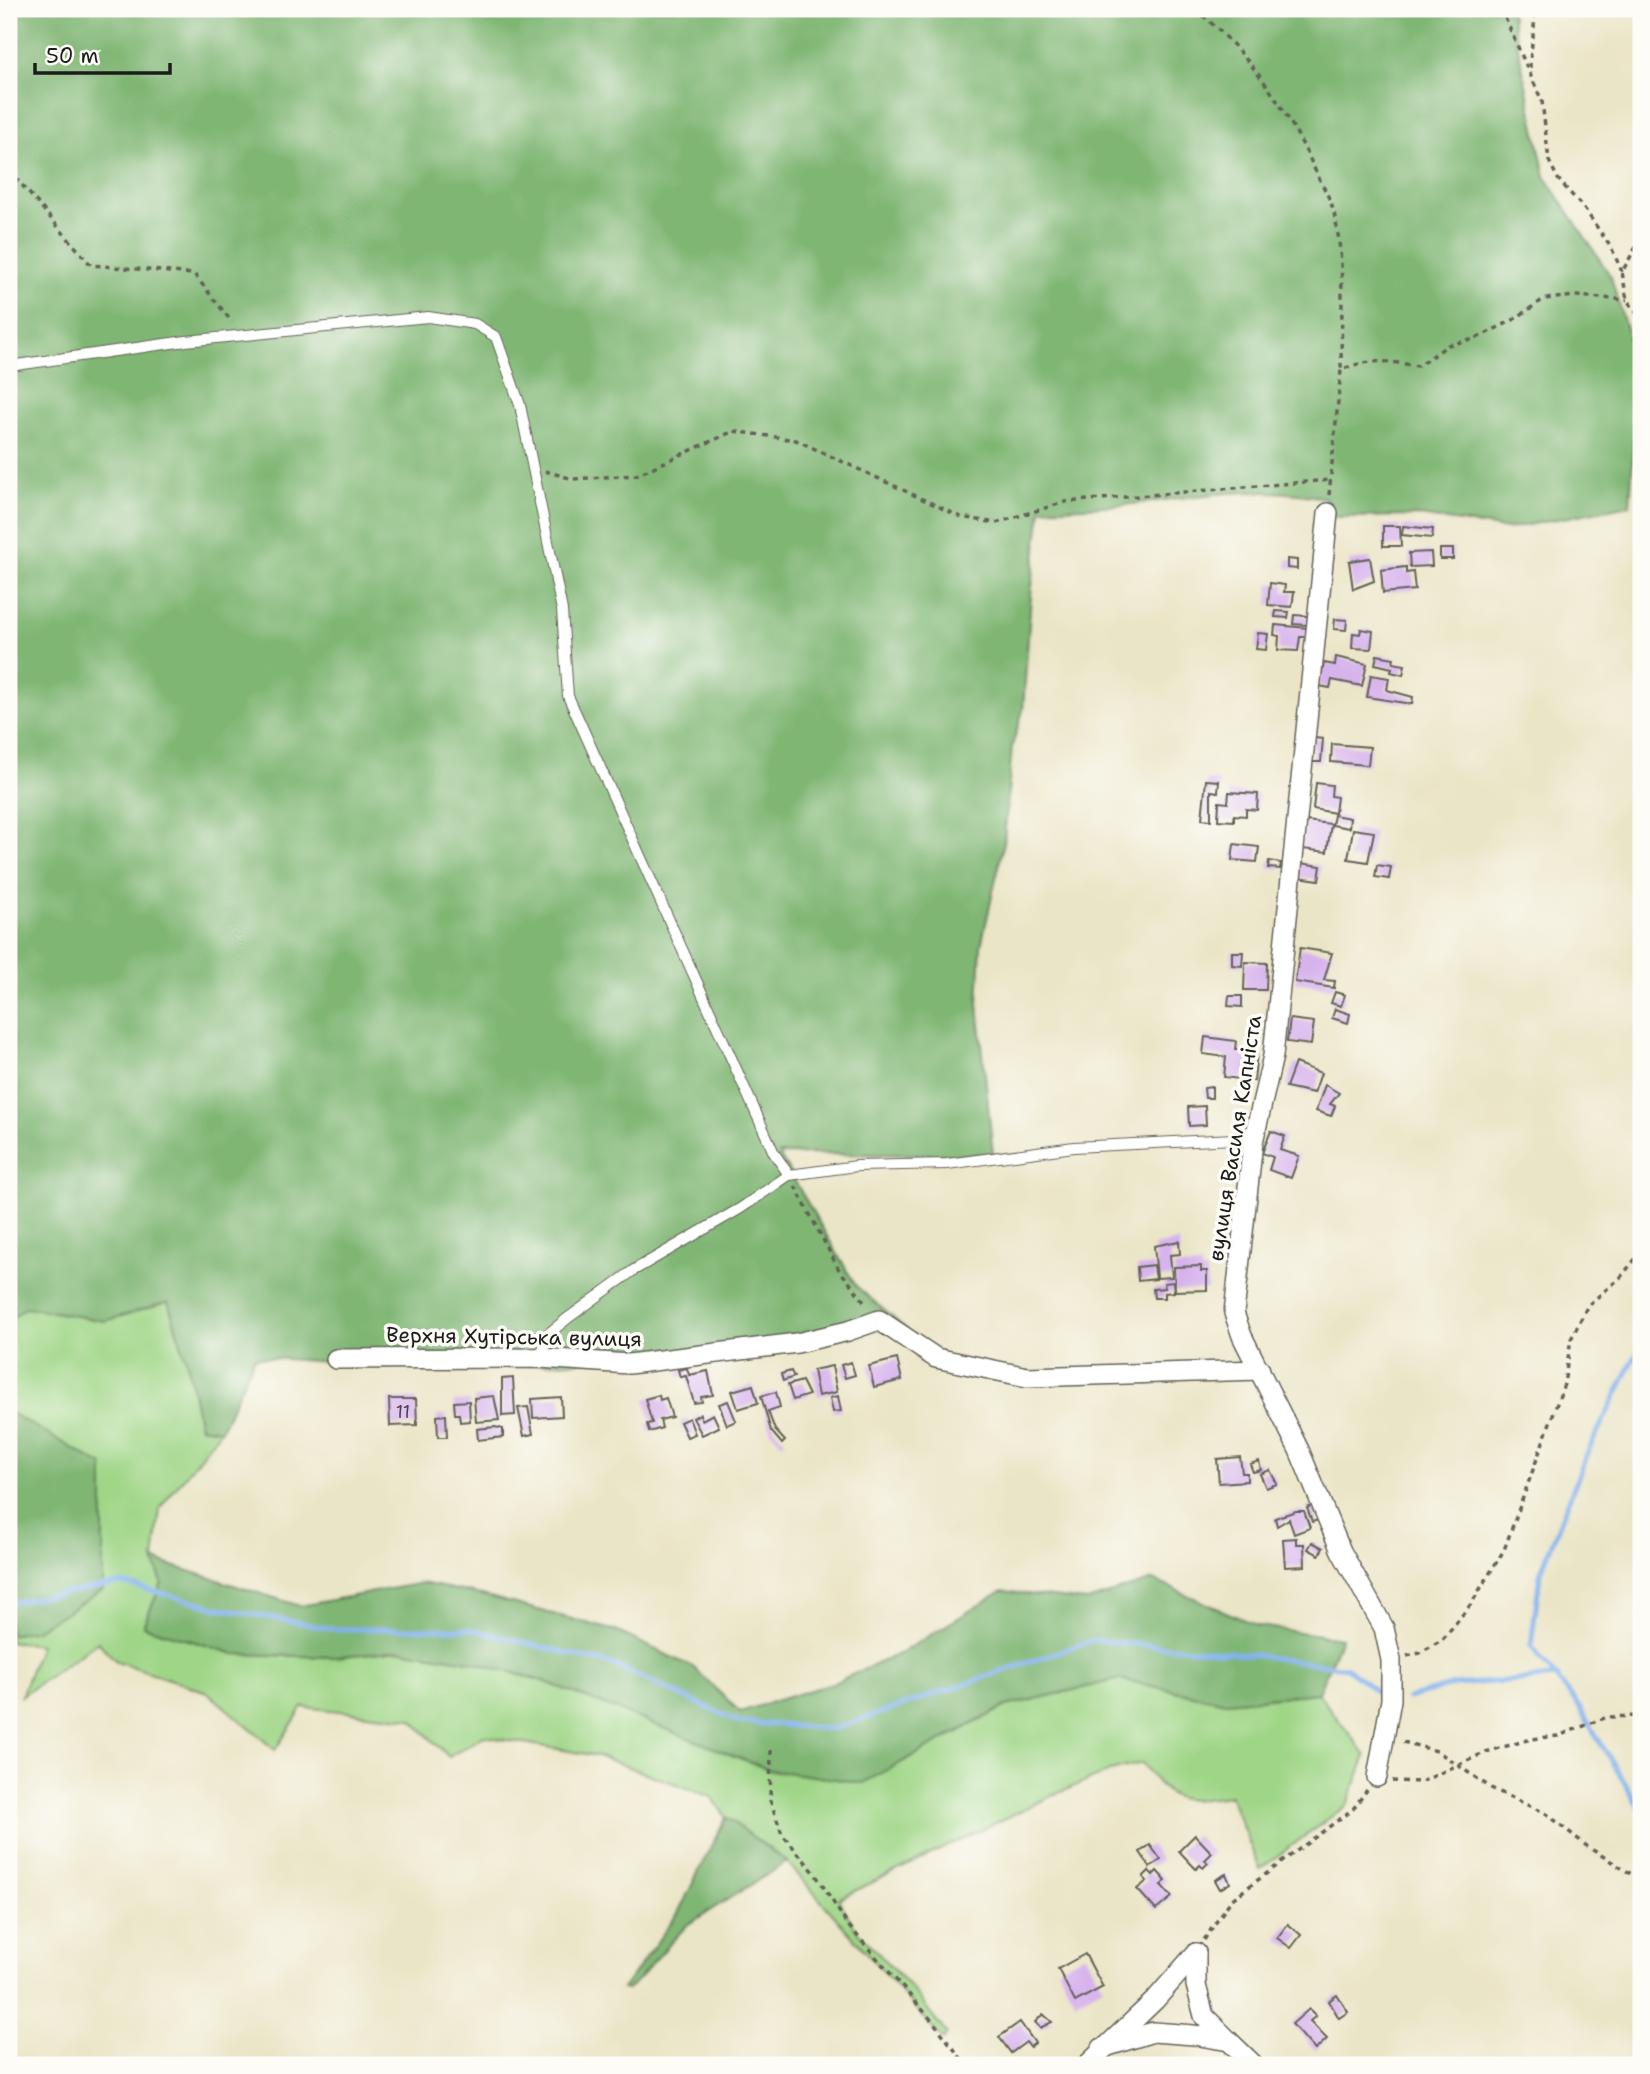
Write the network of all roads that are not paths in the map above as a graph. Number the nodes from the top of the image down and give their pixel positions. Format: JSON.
{"nodes":[{"id":1,"x":9,"y":366,"type":"edge"},
{"id":2,"x":1328,"y":513,"type":"road end"},
{"id":3,"x":1253,"y":1142,"type":"junction"},
{"id":4,"x":789,"y":1175,"type":"junction"},
{"id":5,"x":336,"y":1359,"type":"dead end"},
{"id":6,"x":540,"y":1359,"type":"junction"},
{"id":7,"x":1260,"y":1370,"type":"junction"},
{"id":8,"x":1377,"y":1777,"type":"road end"},
{"id":9,"x":1229,"y":2041,"type":"junction"},
{"id":10,"x":1102,"y":2048,"type":"junction"},
{"id":11,"x":1087,"y":2065,"type":"edge"},
{"id":12,"x":1254,"y":2065,"type":"edge"}],
"edges":[{"from":1,"to":4,"type":"lane"},
{"from":2,"to":3,"type":"street","name":"вулиця Василя Капніста"},
{"from":3,"to":4,"type":"lane"},
{"from":3,"to":7,"type":"street","name":"вулиця Василя Капніста"},
{"from":4,"to":6,"type":"lane"},
{"from":5,"to":6,"type":"street","name":"Верхня Хутірська вулиця"},
{"from":6,"to":7,"type":"street","name":"Верхня Хутірська вулиця"},
{"from":7,"to":8,"type":"street","name":"вулиця Василя Капніста"},
{"from":9,"to":10,"type":"street"},
{"from":9,"to":10,"type":"street"},
{"from":9,"to":12,"type":"street"},
{"from":10,"to":11,"type":"street"}]}
